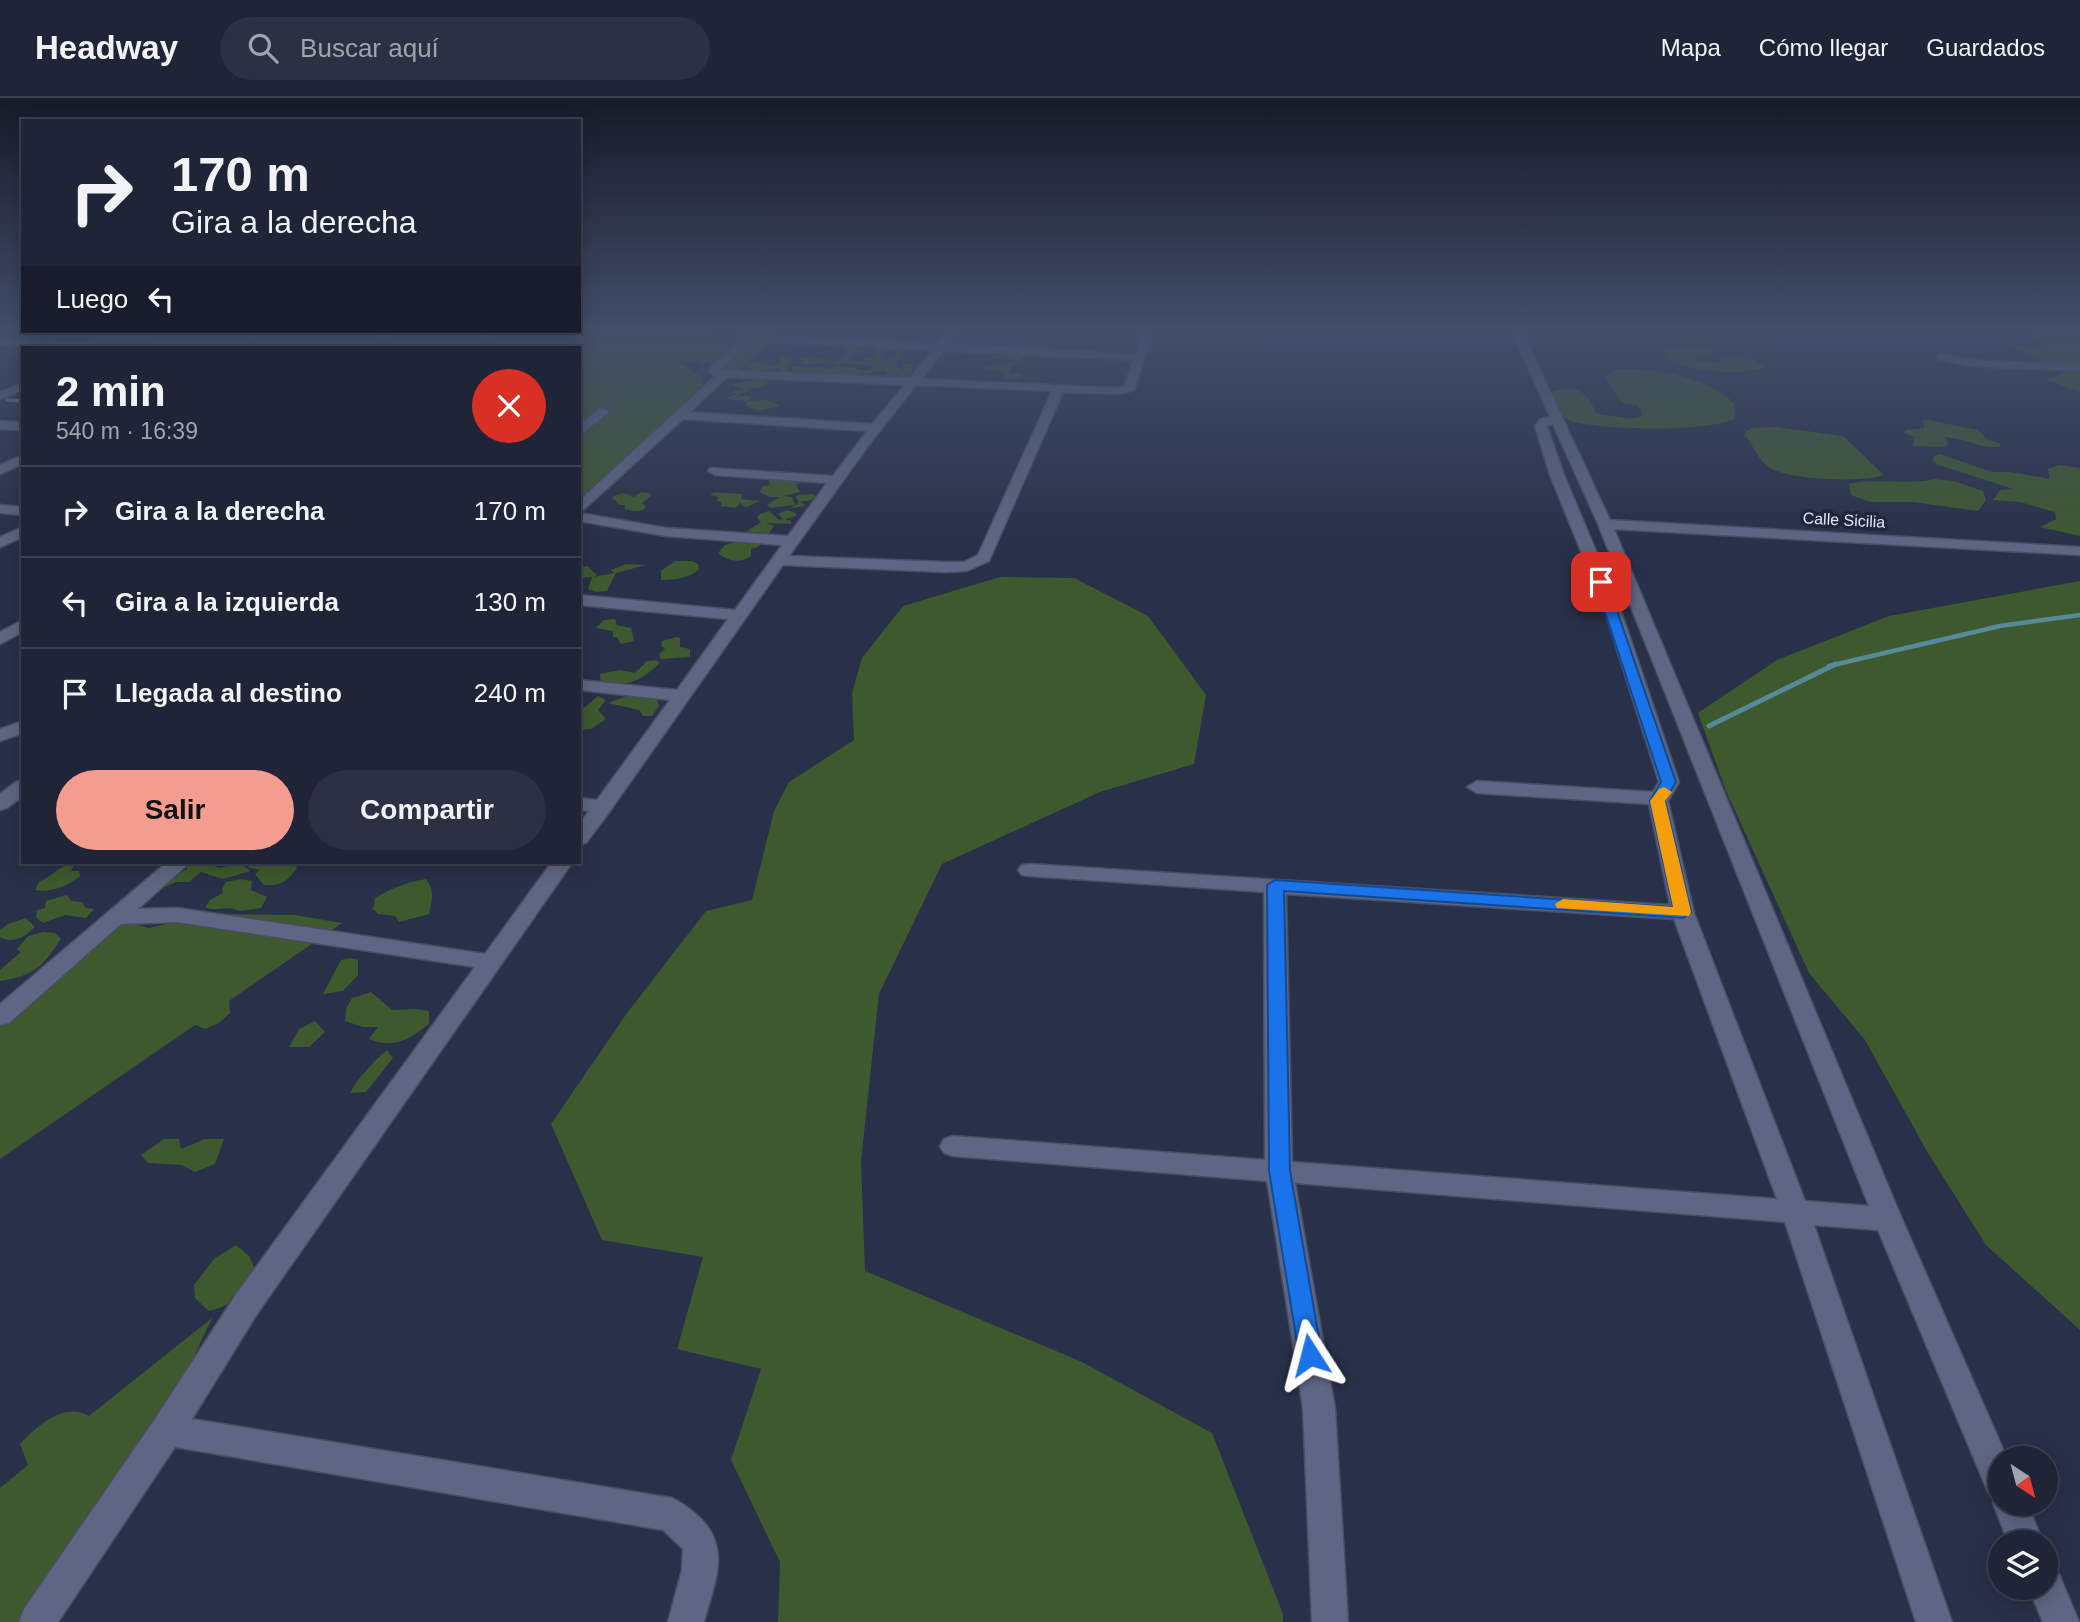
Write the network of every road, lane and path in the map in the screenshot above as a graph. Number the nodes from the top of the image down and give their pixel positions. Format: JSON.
{"nodes":[{"id":1,"x":694,"y":402,"type":"edge"},
{"id":2,"x":898,"y":402,"type":"edge"},
{"id":3,"x":1053,"y":402,"type":"edge"},
{"id":4,"x":1549,"y":402,"type":"edge"},
{"id":5,"x":604,"y":411,"type":"dead end"},
{"id":6,"x":680,"y":415,"type":"junction"},
{"id":7,"x":1557,"y":420,"type":"junction"},
{"id":8,"x":0,"y":425,"type":"edge"},
{"id":9,"x":21,"y":426,"type":"edge"},
{"id":10,"x":878,"y":428,"type":"junction"},
{"id":11,"x":581,"y":429,"type":"edge"},
{"id":12,"x":21,"y":460,"type":"edge"},
{"id":13,"x":0,"y":470,"type":"edge"},
{"id":14,"x":715,"y":471,"type":"dead end"},
{"id":15,"x":836,"y":480,"type":"junction"},
{"id":16,"x":581,"y":507,"type":"edge"},
{"id":17,"x":0,"y":509,"type":"edge"},
{"id":18,"x":21,"y":511,"type":"edge"},
{"id":19,"x":581,"y":517,"type":"edge"},
{"id":20,"x":1607,"y":528,"type":"junction"},
{"id":21,"x":1579,"y":531,"type":"junction"},
{"id":22,"x":21,"y":532,"type":"edge"},
{"id":23,"x":792,"y":541,"type":"junction"},
{"id":24,"x":0,"y":543,"type":"edge"},
{"id":25,"x":2080,"y":551,"type":"edge"},
{"id":26,"x":778,"y":560,"type":"junction"},
{"id":27,"x":581,"y":600,"type":"edge"},
{"id":28,"x":737,"y":615,"type":"junction"},
{"id":29,"x":21,"y":626,"type":"edge"},
{"id":30,"x":0,"y":639,"type":"edge"},
{"id":31,"x":581,"y":685,"type":"edge"},
{"id":32,"x":683,"y":696,"type":"junction"},
{"id":33,"x":21,"y":727,"type":"edge"},
{"id":34,"x":0,"y":735,"type":"edge"},
{"id":35,"x":1477,"y":787,"type":"dead end"},
{"id":36,"x":21,"y":788,"type":"edge"},
{"id":37,"x":1658,"y":801,"type":"junction"},
{"id":38,"x":0,"y":804,"type":"edge"},
{"id":39,"x":581,"y":804,"type":"edge"},
{"id":40,"x":603,"y":807,"type":"junction"},
{"id":41,"x":581,"y":836,"type":"edge"},
{"id":42,"x":177,"y":864,"type":"edge"},
{"id":43,"x":561,"y":864,"type":"edge"},
{"id":44,"x":1029,"y":870,"type":"dead end"},
{"id":45,"x":1275,"y":885,"type":"junction"},
{"id":46,"x":1683,"y":912,"type":"junction"},
{"id":47,"x":117,"y":917,"type":"junction"},
{"id":48,"x":489,"y":962,"type":"junction"},
{"id":49,"x":0,"y":1017,"type":"edge"},
{"id":50,"x":953,"y":1146,"type":"dead end"},
{"id":51,"x":1279,"y":1171,"type":"junction"},
{"id":52,"x":1795,"y":1211,"type":"junction"},
{"id":53,"x":1888,"y":1219,"type":"junction"},
{"id":54,"x":167,"y":1430,"type":"junction"},
{"id":55,"x":1988,"y":1453,"type":"edge"},
{"id":56,"x":2052,"y":1600,"type":"edge"},
{"id":57,"x":37,"y":1622,"type":"edge"},
{"id":58,"x":686,"y":1622,"type":"edge"},
{"id":59,"x":1330,"y":1622,"type":"edge"},
{"id":60,"x":1934,"y":1622,"type":"edge"},
{"id":61,"x":2061,"y":1622,"type":"edge"}],
"edges":[{"from":1,"to":6,"type":"street"},
{"from":2,"to":10,"type":"street"},
{"from":3,"to":26,"type":"street"},
{"from":4,"to":7,"type":"street"},
{"from":5,"to":11,"type":"street"},
{"from":6,"to":10,"type":"street"},
{"from":6,"to":16,"type":"street"},
{"from":7,"to":20,"type":"street"},
{"from":7,"to":21,"type":"street"},
{"from":8,"to":9,"type":"street"},
{"from":10,"to":15,"type":"street"},
{"from":12,"to":13,"type":"street"},
{"from":14,"to":15,"type":"street"},
{"from":15,"to":23,"type":"street"},
{"from":17,"to":18,"type":"street"},
{"from":19,"to":23,"type":"street"},
{"from":20,"to":21,"type":"street","name":"Calle Sicilia"},
{"from":20,"to":25,"type":"street","name":"Calle Sicilia"},
{"from":20,"to":53,"type":"street"},
{"from":21,"to":37,"type":"street"},
{"from":22,"to":24,"type":"street"},
{"from":23,"to":26,"type":"street"},
{"from":26,"to":28,"type":"street"},
{"from":27,"to":28,"type":"street"},
{"from":28,"to":32,"type":"street"},
{"from":29,"to":30,"type":"street"},
{"from":31,"to":32,"type":"street"},
{"from":32,"to":40,"type":"street"},
{"from":33,"to":34,"type":"street"},
{"from":35,"to":37,"type":"street"},
{"from":36,"to":38,"type":"street"},
{"from":37,"to":46,"type":"street"},
{"from":39,"to":40,"type":"street"},
{"from":40,"to":41,"type":"street"},
{"from":42,"to":47,"type":"street"},
{"from":43,"to":48,"type":"street"},
{"from":44,"to":45,"type":"street"},
{"from":45,"to":46,"type":"street"},
{"from":45,"to":51,"type":"street"},
{"from":46,"to":52,"type":"street"},
{"from":47,"to":48,"type":"street"},
{"from":47,"to":49,"type":"street"},
{"from":48,"to":54,"type":"street"},
{"from":50,"to":51,"type":"street"},
{"from":51,"to":52,"type":"street"},
{"from":51,"to":59,"type":"street"},
{"from":52,"to":53,"type":"street"},
{"from":52,"to":60,"type":"street"},
{"from":53,"to":55,"type":"street"},
{"from":54,"to":57,"type":"street"},
{"from":54,"to":58,"type":"street"},
{"from":56,"to":61,"type":"street"}]}
